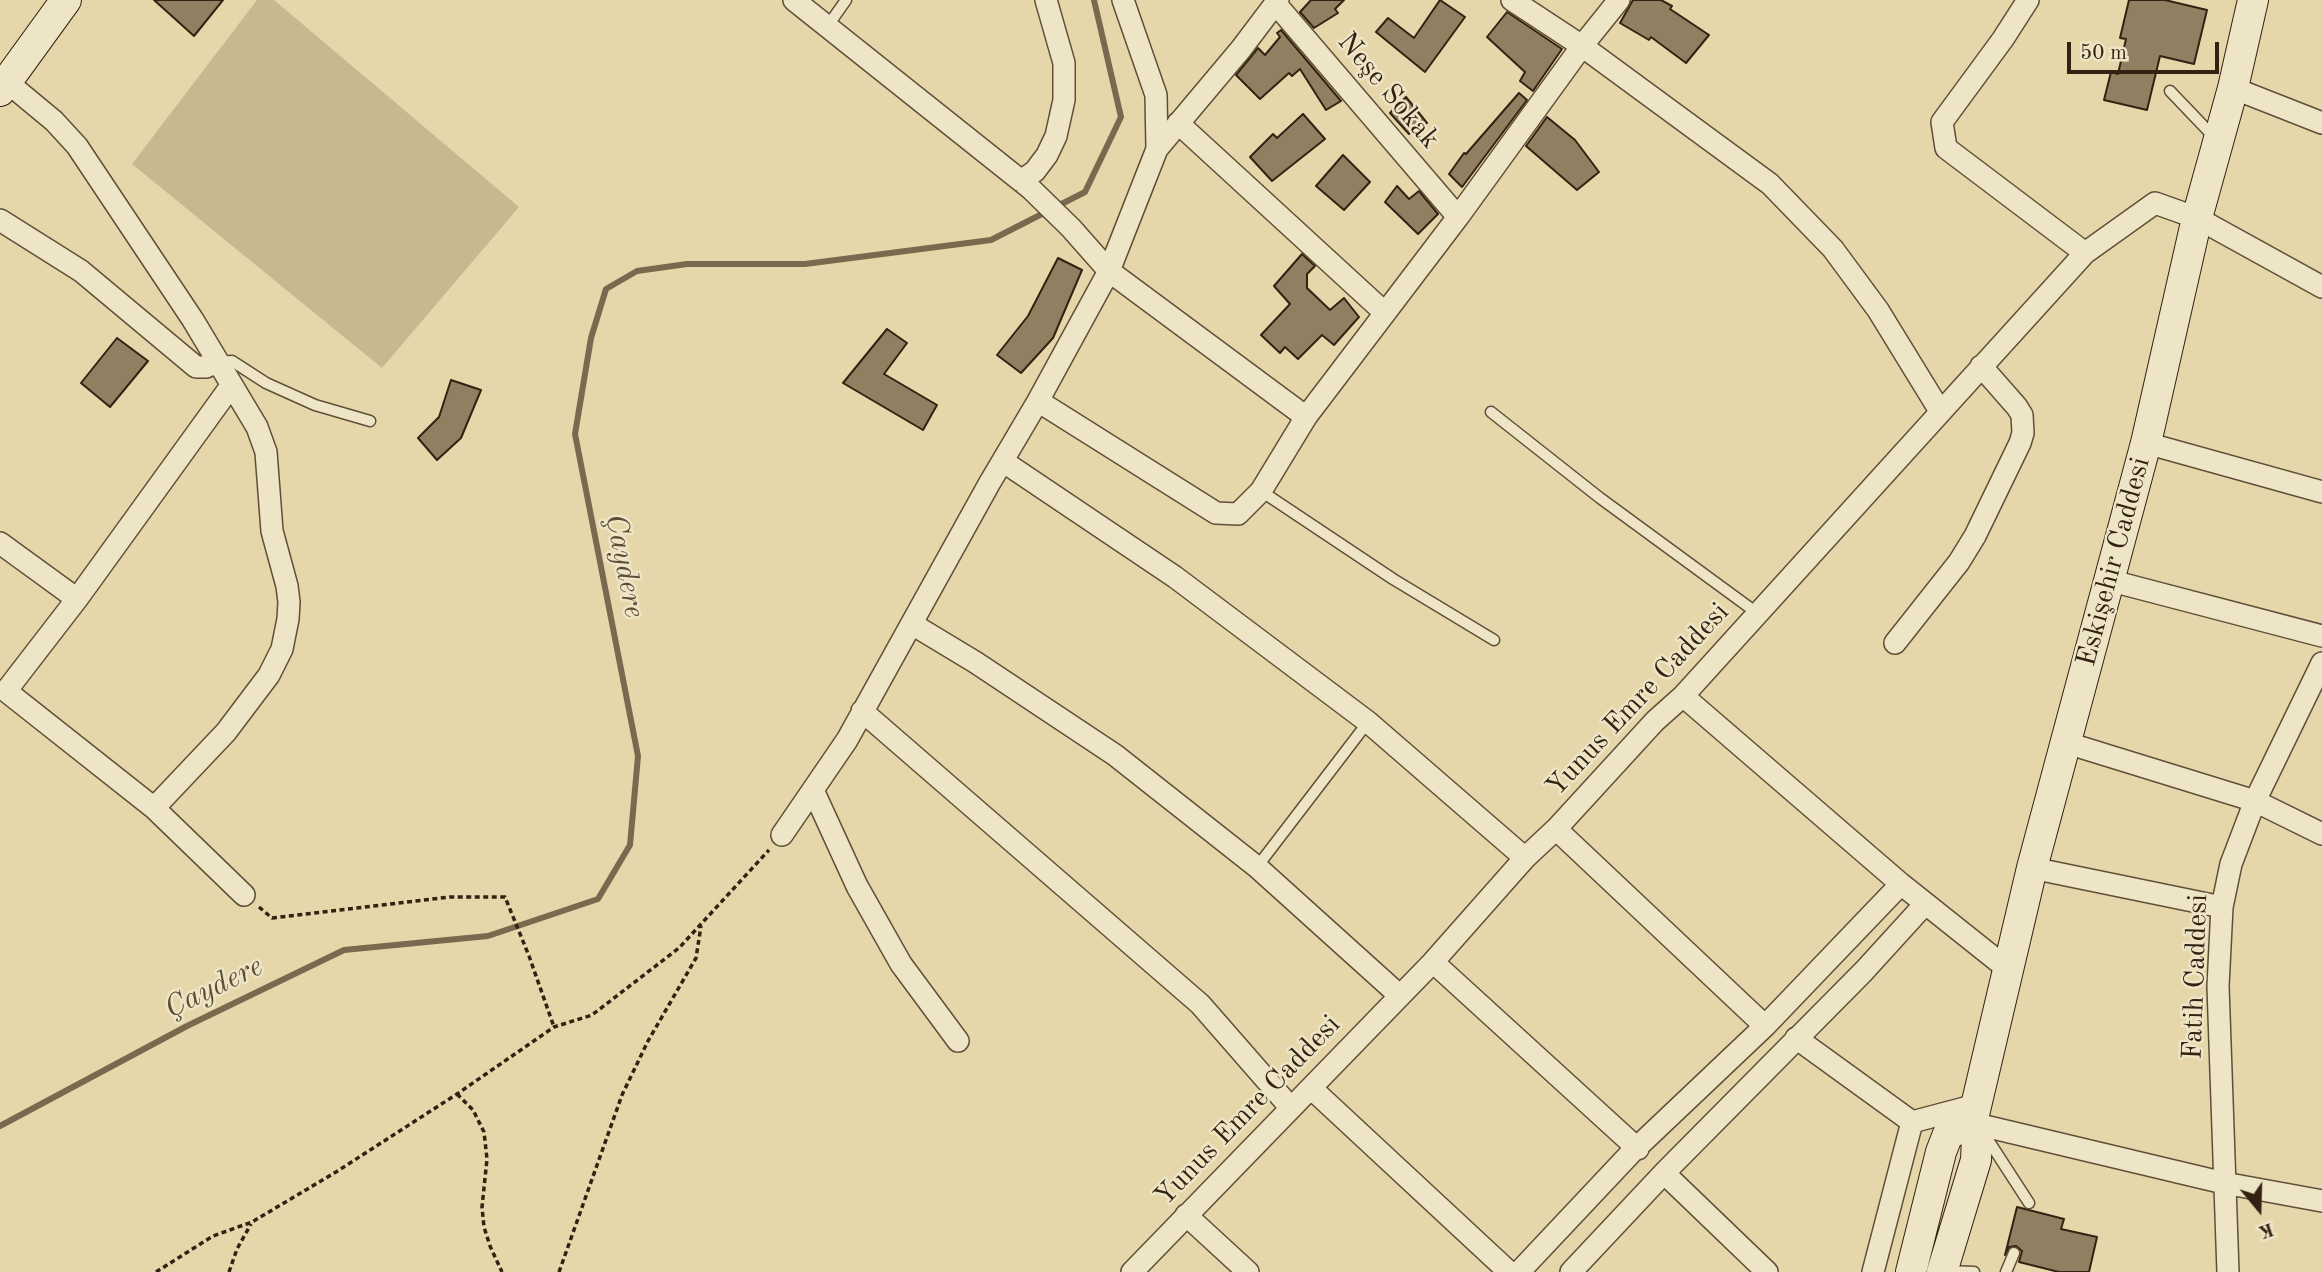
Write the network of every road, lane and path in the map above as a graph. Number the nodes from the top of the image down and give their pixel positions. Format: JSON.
{"nodes":[{"id":1,"x":66,"y":0,"type":"edge"},
{"id":2,"x":794,"y":0,"type":"edge"},
{"id":3,"x":846,"y":0,"type":"edge"},
{"id":4,"x":1046,"y":0,"type":"edge"},
{"id":5,"x":1123,"y":0,"type":"edge"},
{"id":6,"x":1512,"y":0,"type":"edge"},
{"id":7,"x":1619,"y":0,"type":"edge"},
{"id":8,"x":2028,"y":0,"type":"edge"},
{"id":9,"x":2253,"y":0,"type":"edge"},
{"id":10,"x":1276,"y":1,"type":"edge"},
{"id":11,"x":827,"y":27,"type":"junction"},
{"id":12,"x":1582,"y":46,"type":"junction"},
{"id":13,"x":3,"y":87,"type":"edge"},
{"id":14,"x":2233,"y":88,"type":"junction"},
{"id":15,"x":2170,"y":92,"type":"dead end"},
{"id":16,"x":1178,"y":123,"type":"junction"},
{"id":17,"x":2322,"y":123,"type":"edge"},
{"id":18,"x":2218,"y":141,"type":"junction"},
{"id":19,"x":1157,"y":149,"type":"junction"},
{"id":20,"x":1025,"y":184,"type":"junction"},
{"id":21,"x":1458,"y":217,"type":"junction"},
{"id":22,"x":2197,"y":218,"type":"junction"},
{"id":23,"x":0,"y":220,"type":"edge"},
{"id":24,"x":2085,"y":253,"type":"junction"},
{"id":25,"x":1109,"y":271,"type":"junction"},
{"id":26,"x":2322,"y":287,"type":"edge"},
{"id":27,"x":1384,"y":312,"type":"junction"},
{"id":28,"x":217,"y":362,"type":"junction"},
{"id":29,"x":1981,"y":366,"type":"junction"},
{"id":30,"x":230,"y":386,"type":"junction"},
{"id":31,"x":1038,"y":401,"type":"junction"},
{"id":32,"x":1940,"y":411,"type":"junction"},
{"id":33,"x":1491,"y":412,"type":"dead end"},
{"id":34,"x":1306,"y":417,"type":"junction"},
{"id":35,"x":370,"y":421,"type":"dead end"},
{"id":36,"x":2146,"y":443,"type":"junction"},
{"id":37,"x":1004,"y":462,"type":"junction"},
{"id":38,"x":1261,"y":491,"type":"junction"},
{"id":39,"x":2322,"y":492,"type":"edge"},
{"id":40,"x":0,"y":542,"type":"edge"},
{"id":41,"x":2108,"y":580,"type":"junction"},
{"id":42,"x":77,"y":599,"type":"junction"},
{"id":43,"x":1757,"y":613,"type":"junction"},
{"id":44,"x":912,"y":624,"type":"junction"},
{"id":45,"x":2322,"y":636,"type":"edge"},
{"id":46,"x":1494,"y":640,"type":"dead end"},
{"id":47,"x":1895,"y":643,"type":"dead end"},
{"id":48,"x":2322,"y":663,"type":"edge"},
{"id":49,"x":3,"y":694,"type":"edge"},
{"id":50,"x":1683,"y":696,"type":"junction"},
{"id":51,"x":2302,"y":702,"type":"junction"},
{"id":52,"x":2322,"y":710,"type":"edge"},
{"id":53,"x":862,"y":711,"type":"junction"},
{"id":54,"x":1368,"y":722,"type":"junction"},
{"id":55,"x":2067,"y":743,"type":"junction"},
{"id":56,"x":813,"y":790,"type":"junction"},
{"id":57,"x":2255,"y":801,"type":"junction"},
{"id":58,"x":154,"y":808,"type":"junction"},
{"id":59,"x":1556,"y":829,"type":"junction"},
{"id":60,"x":2322,"y":834,"type":"edge"},
{"id":61,"x":782,"y":835,"type":"joint"},
{"id":62,"x":1525,"y":858,"type":"junction"},
{"id":63,"x":1257,"y":867,"type":"junction"},
{"id":64,"x":2032,"y":868,"type":"junction"},
{"id":65,"x":1901,"y":884,"type":"junction"},
{"id":66,"x":244,"y":895,"type":"joint"},
{"id":67,"x":1925,"y":904,"type":"junction"},
{"id":68,"x":2222,"y":907,"type":"junction"},
{"id":69,"x":701,"y":926,"type":"junction"},
{"id":70,"x":1433,"y":962,"type":"junction"},
{"id":71,"x":2009,"y":970,"type":"junction"},
{"id":72,"x":1399,"y":995,"type":"junction"},
{"id":73,"x":1765,"y":1026,"type":"junction"},
{"id":74,"x":554,"y":1027,"type":"junction"},
{"id":75,"x":1796,"y":1038,"type":"junction"},
{"id":76,"x":958,"y":1041,"type":"dead end"},
{"id":77,"x":1311,"y":1087,"type":"junction"},
{"id":78,"x":457,"y":1094,"type":"junction"},
{"id":79,"x":1290,"y":1107,"type":"junction"},
{"id":80,"x":1974,"y":1114,"type":"junction"},
{"id":81,"x":1912,"y":1122,"type":"junction"},
{"id":82,"x":1637,"y":1149,"type":"junction"},
{"id":83,"x":1664,"y":1173,"type":"junction"},
{"id":84,"x":2224,"y":1184,"type":"junction"},
{"id":85,"x":2322,"y":1201,"type":"edge"},
{"id":86,"x":2029,"y":1203,"type":"dead end"},
{"id":87,"x":1186,"y":1215,"type":"junction"},
{"id":88,"x":252,"y":1222,"type":"junction"},
{"id":89,"x":2014,"y":1253,"type":"dead end"},
{"id":90,"x":1942,"y":1271,"type":"edge"},
{"id":91,"x":156,"y":1272,"type":"edge"},
{"id":92,"x":229,"y":1272,"type":"edge"},
{"id":93,"x":502,"y":1272,"type":"edge"},
{"id":94,"x":559,"y":1272,"type":"edge"},
{"id":95,"x":1132,"y":1272,"type":"edge"},
{"id":96,"x":1248,"y":1272,"type":"edge"},
{"id":97,"x":1509,"y":1272,"type":"edge"},
{"id":98,"x":1520,"y":1272,"type":"edge"},
{"id":99,"x":1571,"y":1272,"type":"edge"},
{"id":100,"x":1767,"y":1272,"type":"edge"},
{"id":101,"x":1873,"y":1272,"type":"edge"},
{"id":102,"x":1911,"y":1272,"type":"edge"},
{"id":103,"x":1974,"y":1272,"type":"edge"},
{"id":104,"x":2006,"y":1272,"type":"edge"},
{"id":105,"x":2228,"y":1272,"type":"edge"}],
"edges":[{"from":1,"to":13,"type":"main road"},
{"from":2,"to":11,"type":"street"},
{"from":3,"to":11,"type":"lane"},
{"from":4,"to":20,"type":"street"},
{"from":5,"to":19,"type":"street"},
{"from":6,"to":12,"type":"street"},
{"from":7,"to":12,"type":"street"},
{"from":8,"to":24,"type":"street"},
{"from":9,"to":14,"type":"main road","name":"Eskişehir Caddesi"},
{"from":10,"to":16,"type":"street"},
{"from":10,"to":21,"type":"street","name":"Neşe Sokak"},
{"from":11,"to":20,"type":"street"},
{"from":12,"to":21,"type":"street"},
{"from":12,"to":32,"type":"street"},
{"from":13,"to":28,"type":"street"},
{"from":14,"to":17,"type":"street"},
{"from":14,"to":18,"type":"main road","name":"Eskişehir Caddesi"},
{"from":15,"to":18,"type":"lane"},
{"from":16,"to":19,"type":"street"},
{"from":16,"to":27,"type":"street"},
{"from":18,"to":22,"type":"main road","name":"Eskişehir Caddesi"},
{"from":19,"to":25,"type":"street"},
{"from":20,"to":25,"type":"street"},
{"from":21,"to":27,"type":"street"},
{"from":22,"to":24,"type":"street","name":"Yunus Emre Caddesi"},
{"from":22,"to":26,"type":"street"},
{"from":22,"to":36,"type":"main road","name":"Eskişehir Caddesi"},
{"from":23,"to":28,"type":"street"},
{"from":24,"to":29,"type":"street","name":"Yunus Emre Caddesi"},
{"from":25,"to":31,"type":"street"},
{"from":25,"to":34,"type":"street"},
{"from":27,"to":34,"type":"street"},
{"from":28,"to":30,"type":"street"},
{"from":28,"to":35,"type":"lane"},
{"from":29,"to":32,"type":"street","name":"Yunus Emre Caddesi"},
{"from":29,"to":47,"type":"street"},
{"from":30,"to":42,"type":"street"},
{"from":30,"to":58,"type":"street"},
{"from":31,"to":37,"type":"street"},
{"from":31,"to":38,"type":"street"},
{"from":32,"to":43,"type":"street","name":"Yunus Emre Caddesi"},
{"from":33,"to":43,"type":"lane"},
{"from":34,"to":38,"type":"street"},
{"from":36,"to":39,"type":"street"},
{"from":36,"to":41,"type":"main road","name":"Eskişehir Caddesi"},
{"from":37,"to":44,"type":"street"},
{"from":37,"to":54,"type":"street"},
{"from":38,"to":46,"type":"lane"},
{"from":40,"to":42,"type":"street"},
{"from":41,"to":45,"type":"street"},
{"from":41,"to":55,"type":"main road","name":"Eskişehir Caddesi"},
{"from":42,"to":49,"type":"street"},
{"from":43,"to":50,"type":"street","name":"Yunus Emre Caddesi"},
{"from":44,"to":53,"type":"street"},
{"from":44,"to":63,"type":"street"},
{"from":48,"to":51,"type":"street","name":"Fatih Caddesi"},
{"from":49,"to":58,"type":"street"},
{"from":50,"to":59,"type":"street","name":"Yunus Emre Caddesi"},
{"from":50,"to":65,"type":"street"},
{"from":51,"to":52,"type":"street"},
{"from":51,"to":57,"type":"street","name":"Fatih Caddesi"},
{"from":53,"to":56,"type":"street"},
{"from":53,"to":79,"type":"street"},
{"from":54,"to":62,"type":"street"},
{"from":54,"to":63,"type":"lane"},
{"from":55,"to":57,"type":"street"},
{"from":55,"to":64,"type":"main road","name":"Eskişehir Caddesi"},
{"from":56,"to":61,"type":"street"},
{"from":56,"to":76,"type":"street"},
{"from":57,"to":60,"type":"street"},
{"from":57,"to":68,"type":"street","name":"Fatih Caddesi"},
{"from":58,"to":66,"type":"street"},
{"from":59,"to":62,"type":"street","name":"Yunus Emre Caddesi"},
{"from":59,"to":73,"type":"street"},
{"from":61,"to":69,"type":"path"},
{"from":62,"to":70,"type":"street","name":"Yunus Emre Caddesi"},
{"from":63,"to":72,"type":"street"},
{"from":64,"to":68,"type":"street"},
{"from":64,"to":71,"type":"main road","name":"Eskişehir Caddesi"},
{"from":65,"to":67,"type":"street"},
{"from":65,"to":73,"type":"street"},
{"from":66,"to":74,"type":"path"},
{"from":67,"to":71,"type":"street"},
{"from":67,"to":75,"type":"street"},
{"from":68,"to":84,"type":"street","name":"Fatih Caddesi"},
{"from":69,"to":74,"type":"path"},
{"from":69,"to":94,"type":"path"},
{"from":70,"to":72,"type":"street","name":"Yunus Emre Caddesi"},
{"from":70,"to":82,"type":"street"},
{"from":71,"to":80,"type":"main road","name":"Eskişehir Caddesi"},
{"from":72,"to":77,"type":"street","name":"Yunus Emre Caddesi"},
{"from":73,"to":82,"type":"street"},
{"from":74,"to":78,"type":"path"},
{"from":75,"to":81,"type":"street"},
{"from":75,"to":83,"type":"street"},
{"from":77,"to":79,"type":"street","name":"Yunus Emre Caddesi"},
{"from":77,"to":97,"type":"street"},
{"from":78,"to":88,"type":"path"},
{"from":78,"to":93,"type":"path"},
{"from":79,"to":87,"type":"street","name":"Yunus Emre Caddesi"},
{"from":80,"to":81,"type":"street"},
{"from":80,"to":84,"type":"street"},
{"from":80,"to":86,"type":"lane"},
{"from":80,"to":90,"type":"main road","name":"Eskişehir Caddesi"},
{"from":80,"to":102,"type":"main road"},
{"from":81,"to":101,"type":"street"},
{"from":82,"to":98,"type":"street"},
{"from":83,"to":99,"type":"street"},
{"from":83,"to":100,"type":"street"},
{"from":84,"to":85,"type":"street"},
{"from":84,"to":105,"type":"street","name":"Fatih Caddesi"},
{"from":87,"to":95,"type":"street","name":"Yunus Emre Caddesi"},
{"from":87,"to":96,"type":"street"},
{"from":88,"to":91,"type":"path"},
{"from":88,"to":92,"type":"path"},
{"from":89,"to":104,"type":"lane"},
{"from":90,"to":103,"type":"lane"}]}
